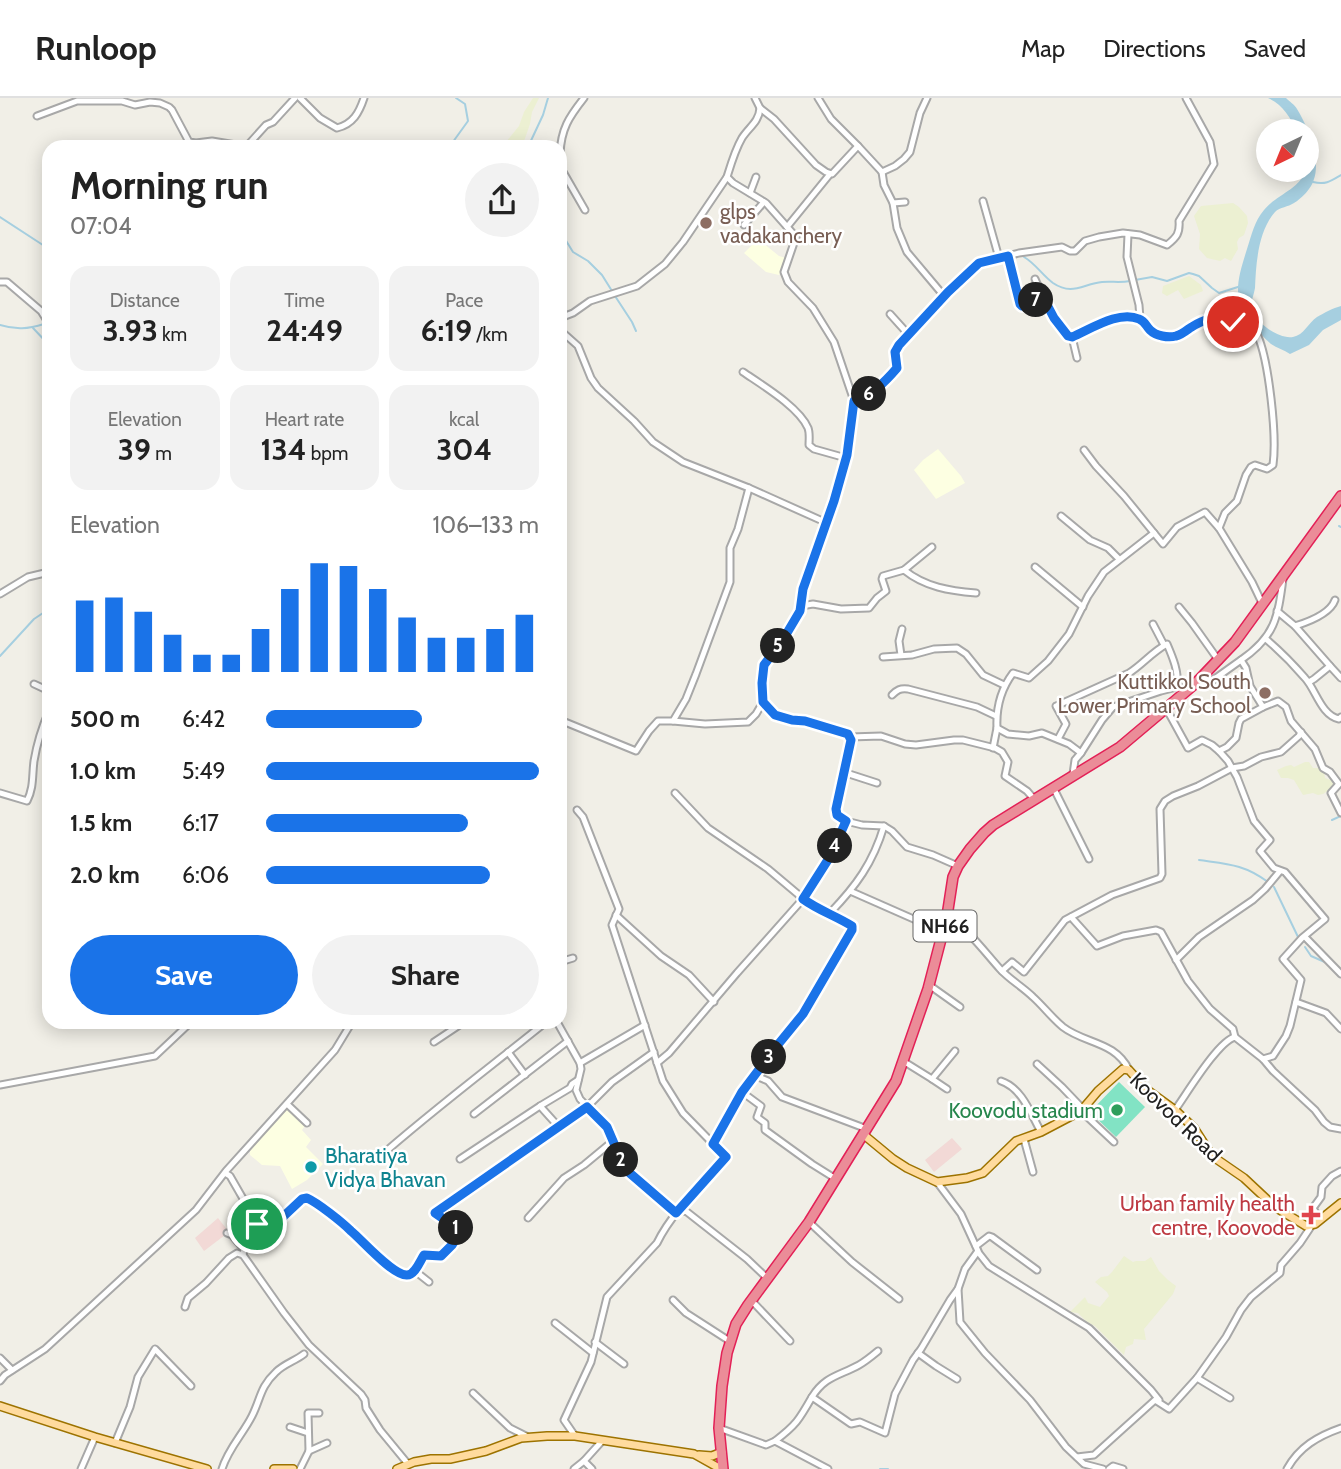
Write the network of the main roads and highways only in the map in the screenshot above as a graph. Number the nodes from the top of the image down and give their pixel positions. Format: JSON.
{"nodes":[{"id":1,"x":1341,"y":496,"type":"edge"},
{"id":2,"x":865,"y":1132,"type":"junction"},
{"id":3,"x":1341,"y":1203,"type":"edge"},
{"id":4,"x":0,"y":1406,"type":"edge"},
{"id":5,"x":722,"y":1452,"type":"junction"},
{"id":6,"x":694,"y":1454,"type":"junction"},
{"id":7,"x":189,"y":1467,"type":"edge"},
{"id":8,"x":207,"y":1469,"type":"edge"},
{"id":9,"x":274,"y":1469,"type":"edge"},
{"id":10,"x":293,"y":1469,"type":"edge"},
{"id":11,"x":397,"y":1469,"type":"edge"},
{"id":12,"x":722,"y":1469,"type":"edge"}],
"edges":[{"from":1,"to":2,"type":"highway","number":"NH66"},
{"from":2,"to":3,"type":"main road","name":"Koovod Road"},
{"from":2,"to":5,"type":"highway","number":"NH66"},
{"from":4,"to":7,"type":"main road"},
{"from":5,"to":6,"type":"main road"},
{"from":5,"to":12,"type":"highway","number":"NH66"},
{"from":6,"to":11,"type":"main road"},
{"from":6,"to":12,"type":"main road"},
{"from":7,"to":8,"type":"main road"},
{"from":9,"to":10,"type":"main road"}]}
